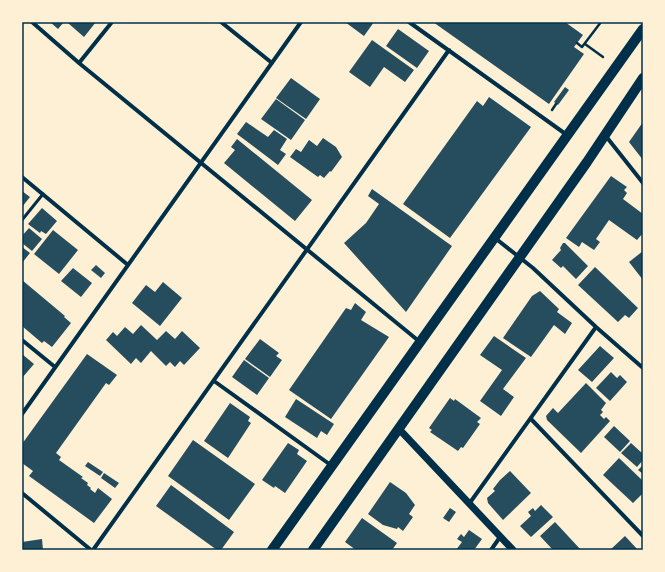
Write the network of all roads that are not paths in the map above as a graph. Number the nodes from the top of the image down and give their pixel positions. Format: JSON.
{"nodes":[{"id":1,"x":32,"y":22,"type":"edge"},
{"id":2,"x":112,"y":22,"type":"edge"},
{"id":3,"x":222,"y":22,"type":"edge"},
{"id":4,"x":301,"y":22,"type":"edge"},
{"id":5,"x":409,"y":22,"type":"edge"},
{"id":6,"x":643,"y":29,"type":"edge"},
{"id":7,"x":449,"y":50,"type":"junction"},
{"id":8,"x":272,"y":62,"type":"junction"},
{"id":9,"x":79,"y":63,"type":"junction"},
{"id":10,"x":643,"y":78,"type":"edge"},
{"id":11,"x":605,"y":134,"type":"junction"},
{"id":12,"x":568,"y":135,"type":"junction"},
{"id":13,"x":201,"y":162,"type":"junction"},
{"id":14,"x":22,"y":177,"type":"edge"},
{"id":15,"x":643,"y":183,"type":"edge"},
{"id":16,"x":43,"y":194,"type":"junction"},
{"id":17,"x":22,"y":220,"type":"edge"},
{"id":18,"x":494,"y":237,"type":"junction"},
{"id":19,"x":307,"y":250,"type":"junction"},
{"id":20,"x":520,"y":257,"type":"junction"},
{"id":21,"x":128,"y":265,"type":"junction"},
{"id":22,"x":596,"y":327,"type":"junction"},
{"id":23,"x":22,"y":340,"type":"edge"},
{"id":24,"x":420,"y":342,"type":"junction"},
{"id":25,"x":55,"y":367,"type":"junction"},
{"id":26,"x":643,"y":368,"type":"edge"},
{"id":27,"x":214,"y":381,"type":"junction"},
{"id":28,"x":22,"y":414,"type":"edge"},
{"id":29,"x":531,"y":419,"type":"junction"},
{"id":30,"x":399,"y":429,"type":"junction"},
{"id":31,"x":332,"y":466,"type":"junction"},
{"id":32,"x":22,"y":493,"type":"edge"},
{"id":33,"x":469,"y":504,"type":"junction"},
{"id":34,"x":643,"y":536,"type":"edge"},
{"id":35,"x":500,"y":537,"type":"junction"},
{"id":36,"x":92,"y":550,"type":"edge"},
{"id":37,"x":272,"y":550,"type":"edge"},
{"id":38,"x":313,"y":550,"type":"edge"},
{"id":39,"x":491,"y":550,"type":"edge"},
{"id":40,"x":513,"y":550,"type":"edge"}],
"edges":[{"from":1,"to":9,"type":"street"},
{"from":2,"to":9,"type":"street"},
{"from":3,"to":8,"type":"street"},
{"from":4,"to":8,"type":"street"},
{"from":5,"to":7,"type":"street"},
{"from":6,"to":12,"type":"main road"},
{"from":7,"to":12,"type":"street"},
{"from":7,"to":19,"type":"street"},
{"from":8,"to":13,"type":"street"},
{"from":9,"to":13,"type":"street"},
{"from":10,"to":11,"type":"main road"},
{"from":11,"to":15,"type":"street"},
{"from":11,"to":20,"type":"main road"},
{"from":12,"to":18,"type":"main road"},
{"from":13,"to":19,"type":"street"},
{"from":13,"to":21,"type":"street"},
{"from":14,"to":16,"type":"street"},
{"from":16,"to":17,"type":"lane"},
{"from":16,"to":21,"type":"street"},
{"from":18,"to":20,"type":"street"},
{"from":18,"to":24,"type":"main road"},
{"from":19,"to":24,"type":"street"},
{"from":19,"to":27,"type":"street"},
{"from":20,"to":22,"type":"street"},
{"from":20,"to":30,"type":"main road"},
{"from":21,"to":25,"type":"street"},
{"from":22,"to":26,"type":"street"},
{"from":22,"to":29,"type":"street"},
{"from":23,"to":25,"type":"street"},
{"from":24,"to":31,"type":"main road"},
{"from":25,"to":28,"type":"street"},
{"from":27,"to":31,"type":"street"},
{"from":27,"to":36,"type":"street"},
{"from":29,"to":33,"type":"street"},
{"from":29,"to":34,"type":"street"},
{"from":30,"to":33,"type":"street"},
{"from":30,"to":38,"type":"main road"},
{"from":31,"to":37,"type":"main road"},
{"from":32,"to":36,"type":"street"},
{"from":33,"to":35,"type":"street"},
{"from":35,"to":39,"type":"street"},
{"from":35,"to":40,"type":"street"}]}
